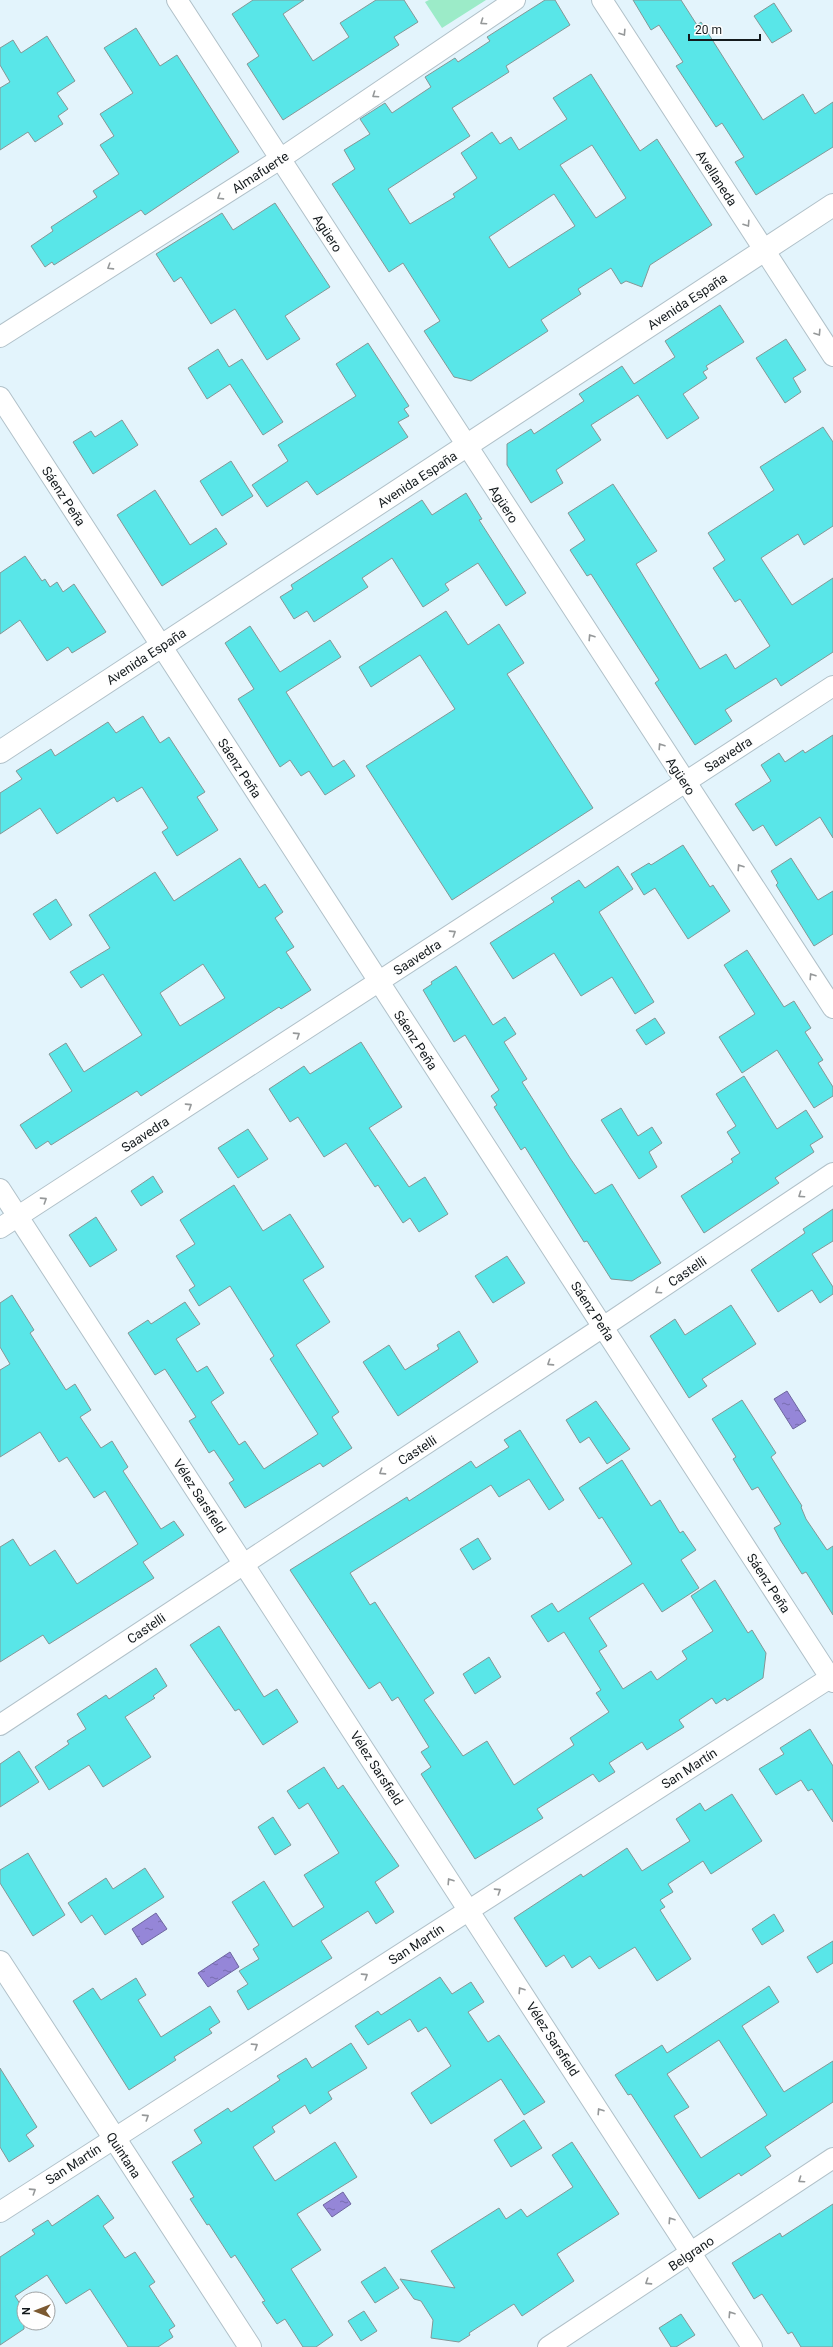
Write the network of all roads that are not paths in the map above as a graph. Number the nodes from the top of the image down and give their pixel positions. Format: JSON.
{"nodes":[{"id":1,"x":177,"y":0,"type":"edge"},
{"id":2,"x":515,"y":0,"type":"edge"},
{"id":3,"x":602,"y":0,"type":"edge"},
{"id":4,"x":280,"y":159,"type":"junction"},
{"id":5,"x":833,"y":205,"type":"edge"},
{"id":6,"x":764,"y":251,"type":"junction"},
{"id":7,"x":0,"y":337,"type":"edge"},
{"id":8,"x":833,"y":356,"type":"edge"},
{"id":9,"x":0,"y":397,"type":"edge"},
{"id":10,"x":467,"y":446,"type":"junction"},
{"id":11,"x":161,"y":647,"type":"junction"},
{"id":12,"x":833,"y":686,"type":"edge"},
{"id":13,"x":0,"y":752,"type":"edge"},
{"id":14,"x":685,"y":782,"type":"junction"},
{"id":15,"x":378,"y":982,"type":"junction"},
{"id":16,"x":833,"y":1008,"type":"edge"},
{"id":17,"x":833,"y":1173,"type":"edge"},
{"id":18,"x":0,"y":1189,"type":"edge"},
{"id":19,"x":18,"y":1217,"type":"junction"},
{"id":20,"x":0,"y":1228,"type":"edge"},
{"id":21,"x":603,"y":1328,"type":"junction"},
{"id":22,"x":244,"y":1564,"type":"junction"},
{"id":23,"x":832,"y":1679,"type":"edge"},
{"id":24,"x":0,"y":1725,"type":"edge"},
{"id":25,"x":469,"y":1910,"type":"junction"},
{"id":26,"x":2,"y":1970,"type":"edge"},
{"id":27,"x":113,"y":2138,"type":"junction"},
{"id":28,"x":833,"y":2158,"type":"edge"},
{"id":29,"x":0,"y":2212,"type":"edge"},
{"id":30,"x":692,"y":2252,"type":"junction"},
{"id":31,"x":250,"y":2347,"type":"edge"},
{"id":32,"x":548,"y":2347,"type":"edge"},
{"id":33,"x":752,"y":2347,"type":"edge"}],
"edges":[{"from":1,"to":4,"type":"street","name":"Agüero"},
{"from":2,"to":4,"type":"street","name":"Almafuerte","one_way":true},
{"from":3,"to":6,"type":"street","name":"Avellaneda","one_way":true},
{"from":4,"to":7,"type":"street","name":"Almafuerte","one_way":true},
{"from":4,"to":10,"type":"street","name":"Agüero"},
{"from":5,"to":6,"type":"main road","name":"Avenida España"},
{"from":6,"to":8,"type":"street","name":"Avellaneda","one_way":true},
{"from":6,"to":10,"type":"main road","name":"Avenida España"},
{"from":9,"to":11,"type":"street","name":"Sáenz Peña"},
{"from":10,"to":11,"type":"main road","name":"Avenida España"},
{"from":14,"to":10,"type":"street","name":"Agüero","one_way":true},
{"from":11,"to":13,"type":"main road","name":"Avenida España"},
{"from":11,"to":15,"type":"street","name":"Sáenz Peña"},
{"from":12,"to":14,"type":"street","name":"Saavedra"},
{"from":15,"to":14,"type":"street","name":"Saavedra","one_way":true},
{"from":16,"to":14,"type":"street","name":"Agüero","one_way":true},
{"from":19,"to":15,"type":"street","name":"Saavedra","one_way":true},
{"from":15,"to":21,"type":"street","name":"Sáenz Peña"},
{"from":17,"to":21,"type":"street","name":"Castelli","one_way":true},
{"from":18,"to":19,"type":"street","name":"Vélez Sarsfield"},
{"from":19,"to":20,"type":"street","name":"Saavedra"},
{"from":19,"to":22,"type":"street","name":"Vélez Sarsfield"},
{"from":21,"to":22,"type":"street","name":"Castelli","one_way":true},
{"from":21,"to":23,"type":"street","name":"Sáenz Peña"},
{"from":22,"to":24,"type":"street","name":"Castelli"},
{"from":25,"to":22,"type":"street","name":"Vélez Sarsfield","one_way":true},
{"from":25,"to":23,"type":"street","name":"San Martín","one_way":true},
{"from":27,"to":25,"type":"street","name":"San Martín","one_way":true},
{"from":30,"to":25,"type":"street","name":"Vélez Sarsfield","one_way":true},
{"from":26,"to":27,"type":"main road","name":"Quintana"},
{"from":29,"to":27,"type":"street","name":"San Martín","one_way":true},
{"from":27,"to":31,"type":"main road","name":"Quintana"},
{"from":28,"to":30,"type":"street","name":"Belgrano","one_way":true},
{"from":30,"to":32,"type":"street","name":"Belgrano","one_way":true},
{"from":33,"to":30,"type":"street","name":"Vélez Sarsfield","one_way":true}]}
